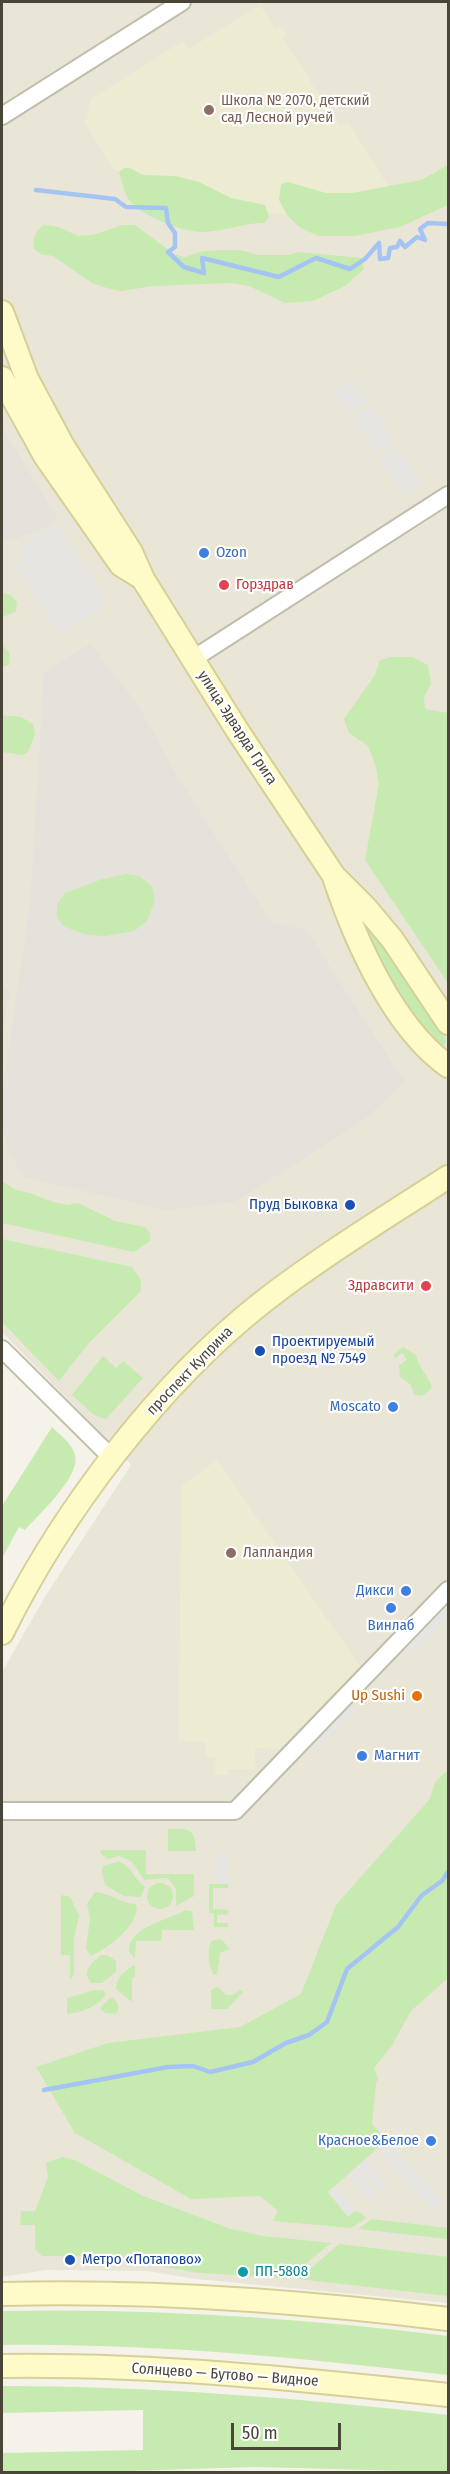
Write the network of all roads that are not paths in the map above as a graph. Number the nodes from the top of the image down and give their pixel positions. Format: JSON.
{"nodes":[{"id":1,"x":182,"y":2,"type":"edge"},
{"id":2,"x":2,"y":116,"type":"edge"},
{"id":3,"x":2,"y":312,"type":"edge"},
{"id":4,"x":2,"y":378,"type":"edge"},
{"id":5,"x":448,"y":495,"type":"edge"},
{"id":6,"x":143,"y":579,"type":"junction"},
{"id":7,"x":193,"y":659,"type":"junction"},
{"id":8,"x":334,"y":876,"type":"junction"},
{"id":9,"x":448,"y":1023,"type":"edge"},
{"id":10,"x":448,"y":1066,"type":"edge"},
{"id":11,"x":448,"y":1177,"type":"edge"},
{"id":12,"x":2,"y":1349,"type":"edge"},
{"id":13,"x":112,"y":1458,"type":"junction"},
{"id":14,"x":448,"y":1590,"type":"edge"},
{"id":15,"x":2,"y":1633,"type":"edge"},
{"id":16,"x":2,"y":1811,"type":"edge"},
{"id":17,"x":2,"y":2294,"type":"edge"},
{"id":18,"x":448,"y":2319,"type":"edge"},
{"id":19,"x":2,"y":2366,"type":"edge"},
{"id":20,"x":448,"y":2395,"type":"edge"}],
"edges":[{"from":1,"to":2,"type":"street"},
{"from":3,"to":6,"type":"street","name":"улица Эдварда Грига"},
{"from":4,"to":6,"type":"street","name":"улица Эдварда Грига"},
{"from":5,"to":7,"type":"street"},
{"from":6,"to":7,"type":"street","name":"улица Эдварда Грига"},
{"from":7,"to":8,"type":"street","name":"улица Эдварда Грига"},
{"from":8,"to":9,"type":"street","name":"улица Эдварда Грига"},
{"from":8,"to":10,"type":"street","name":"улица Эдварда Грига"},
{"from":11,"to":13,"type":"street","name":"проспект Куприна"},
{"from":12,"to":13,"type":"street"},
{"from":13,"to":15,"type":"street","name":"проспект Куприна"},
{"from":14,"to":16,"type":"street"},
{"from":17,"to":18,"type":"street"},
{"from":19,"to":20,"type":"street","name":"Солнцево — Бутово — Видное"}]}
